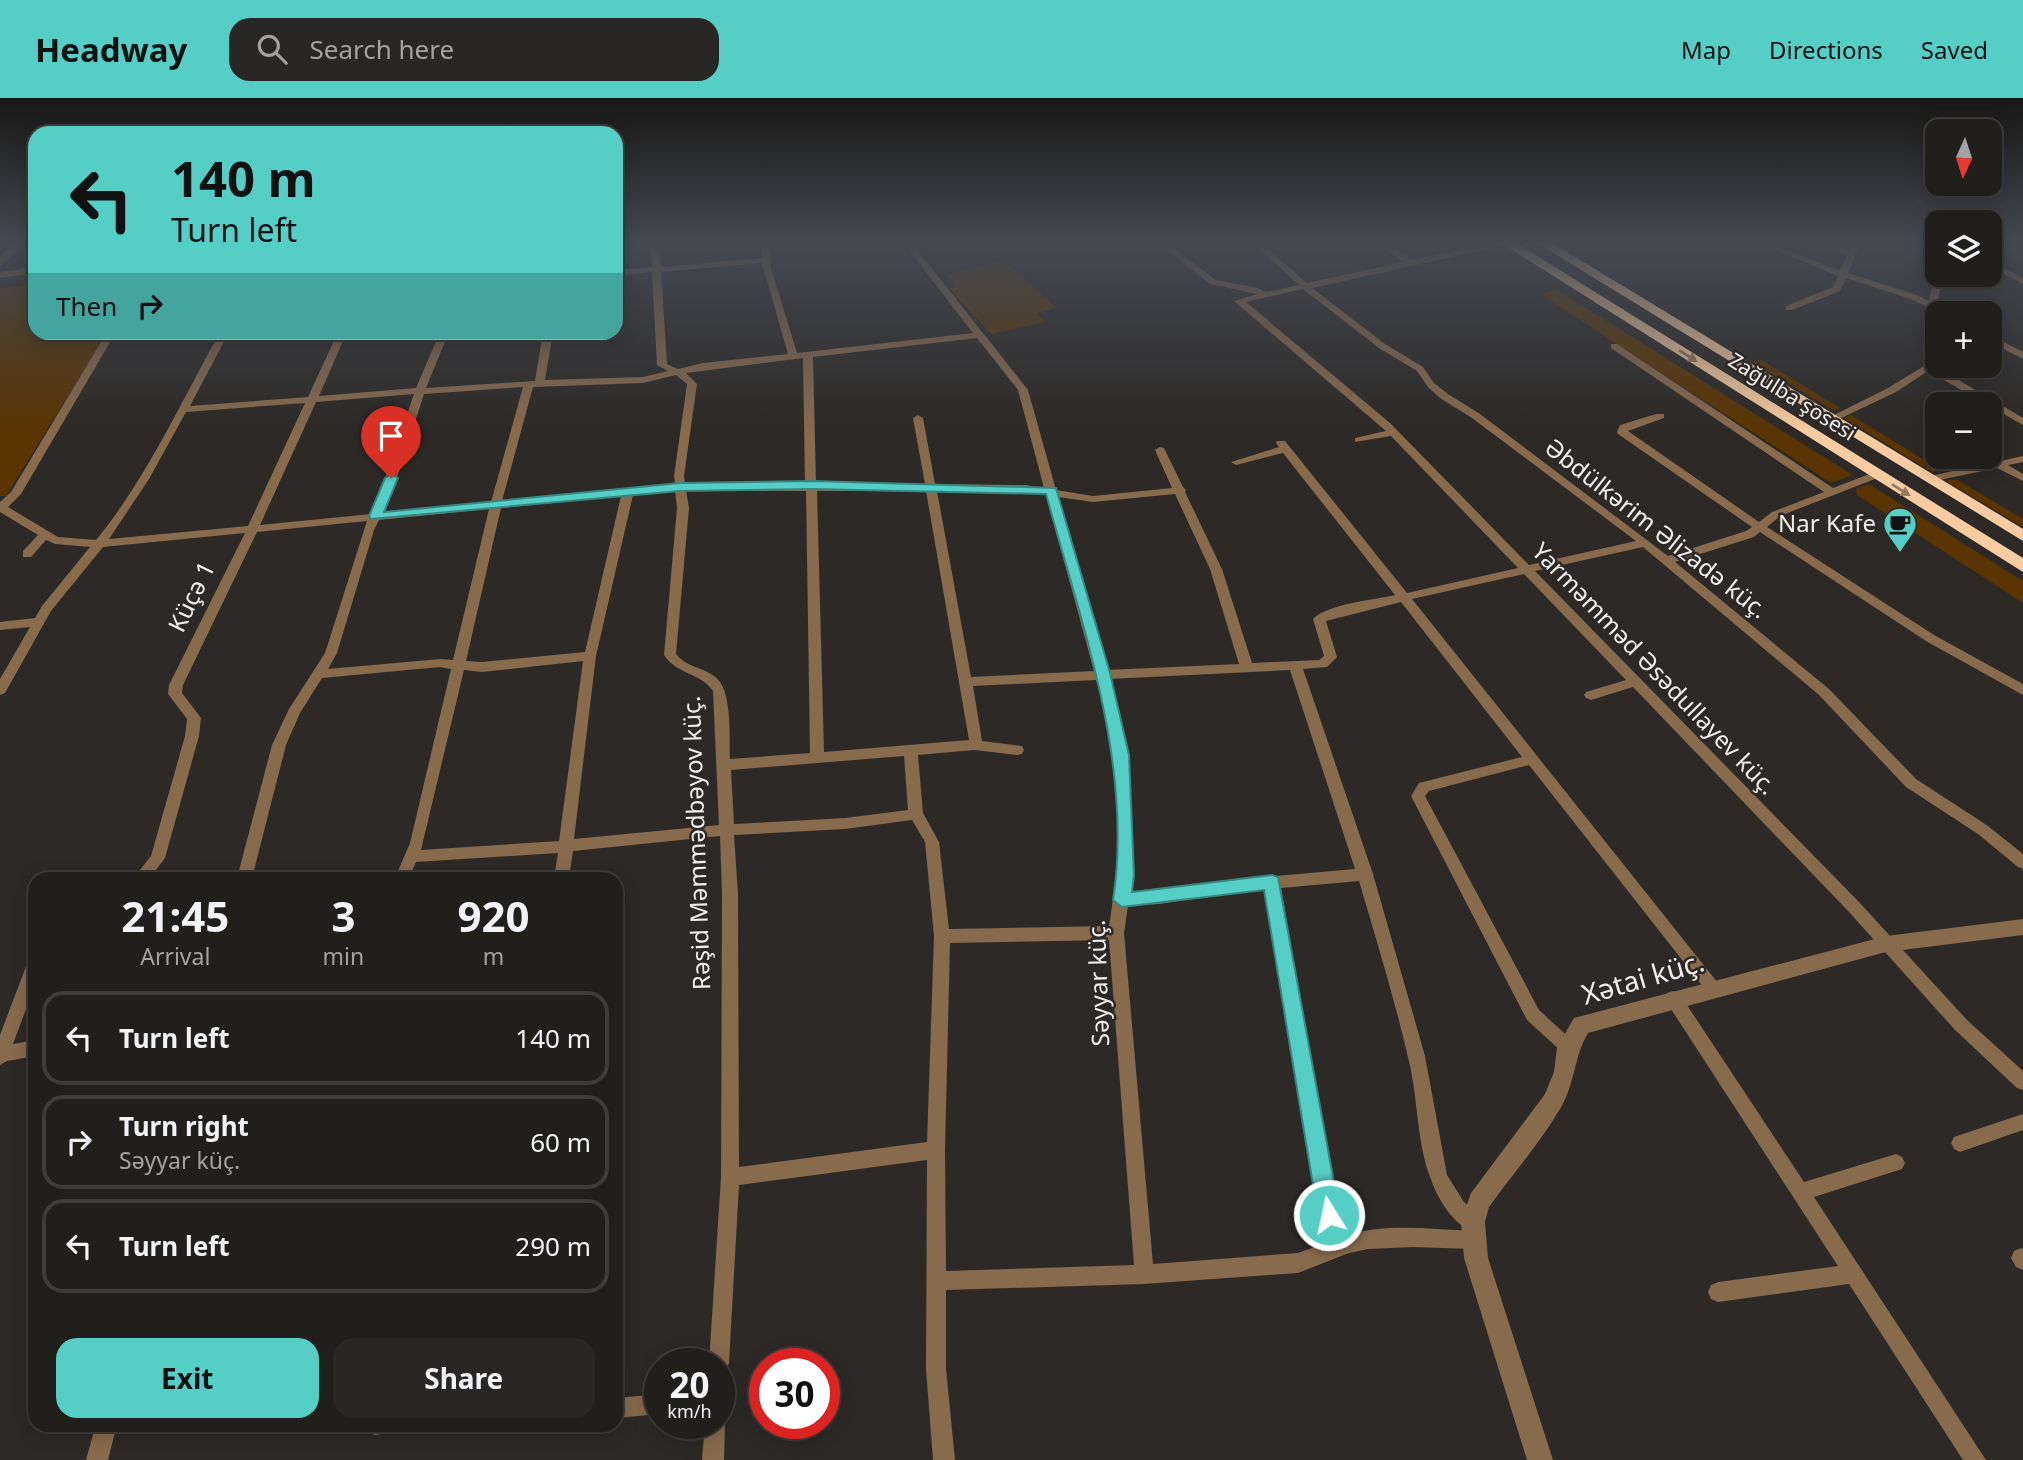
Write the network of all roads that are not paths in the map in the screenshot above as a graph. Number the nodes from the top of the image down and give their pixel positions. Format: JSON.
{"nodes":[{"id":1,"x":659,"y":305,"type":"edge"},
{"id":2,"x":779,"y":305,"type":"edge"},
{"id":3,"x":955,"y":305,"type":"edge"},
{"id":4,"x":1243,"y":305,"type":"edge"},
{"id":5,"x":1328,"y":305,"type":"edge"},
{"id":6,"x":1606,"y":305,"type":"edge"},
{"id":7,"x":1644,"y":305,"type":"edge"},
{"id":8,"x":1797,"y":305,"type":"edge"},
{"id":9,"x":1788,"y":308,"type":"dead end"},
{"id":10,"x":981,"y":335,"type":"junction"},
{"id":11,"x":107,"y":340,"type":"edge"},
{"id":12,"x":221,"y":340,"type":"edge"},
{"id":13,"x":339,"y":340,"type":"edge"},
{"id":14,"x":442,"y":340,"type":"edge"},
{"id":15,"x":546,"y":340,"type":"edge"},
{"id":16,"x":2002,"y":345,"type":"edge"},
{"id":17,"x":1614,"y":346,"type":"dead end"},
{"id":18,"x":808,"y":355,"type":"junction"},
{"id":19,"x":793,"y":356,"type":"junction"},
{"id":20,"x":2023,"y":356,"type":"edge"},
{"id":21,"x":1925,"y":369,"type":"edge"},
{"id":22,"x":676,"y":372,"type":"junction"},
{"id":23,"x":1955,"y":378,"type":"edge"},
{"id":24,"x":534,"y":384,"type":"junction"},
{"id":25,"x":420,"y":391,"type":"junction"},
{"id":26,"x":311,"y":400,"type":"junction"},
{"id":27,"x":184,"y":409,"type":"junction"},
{"id":28,"x":1660,"y":416,"type":"dead end"},
{"id":29,"x":918,"y":418,"type":"dead end"},
{"id":30,"x":1831,"y":419,"type":"junction"},
{"id":31,"x":2023,"y":422,"type":"edge"},
{"id":32,"x":1393,"y":432,"type":"junction"},
{"id":33,"x":1359,"y":440,"type":"dead end"},
{"id":34,"x":1160,"y":450,"type":"dead end"},
{"id":35,"x":2023,"y":459,"type":"edge"},
{"id":36,"x":1236,"y":462,"type":"dead end"},
{"id":37,"x":2002,"y":463,"type":"edge"},
{"id":38,"x":2002,"y":466,"type":"edge"},
{"id":39,"x":1977,"y":469,"type":"edge"},
{"id":40,"x":1876,"y":475,"type":"junction"},
{"id":41,"x":2023,"y":478,"type":"edge"},
{"id":42,"x":1930,"y":480,"type":"junction"},
{"id":43,"x":812,"y":485,"type":"junction"},
{"id":44,"x":680,"y":487,"type":"junction"},
{"id":45,"x":933,"y":487,"type":"junction"},
{"id":46,"x":1051,"y":490,"type":"junction"},
{"id":47,"x":1181,"y":490,"type":"junction"},
{"id":48,"x":628,"y":491,"type":"junction"},
{"id":49,"x":1833,"y":493,"type":"junction"},
{"id":50,"x":496,"y":504,"type":"junction"},
{"id":51,"x":1,"y":507,"type":"edge"},
{"id":52,"x":375,"y":516,"type":"junction"},
{"id":53,"x":1761,"y":526,"type":"junction"},
{"id":54,"x":253,"y":528,"type":"junction"},
{"id":55,"x":45,"y":534,"type":"junction"},
{"id":56,"x":2023,"y":536,"type":"edge"},
{"id":57,"x":1645,"y":543,"type":"junction"},
{"id":58,"x":99,"y":544,"type":"junction"},
{"id":59,"x":27,"y":554,"type":"dead end"},
{"id":60,"x":1666,"y":561,"type":"junction"},
{"id":61,"x":2023,"y":566,"type":"edge"},
{"id":62,"x":1525,"y":571,"type":"junction"},
{"id":63,"x":1402,"y":599,"type":"junction"},
{"id":64,"x":38,"y":622,"type":"junction"},
{"id":65,"x":0,"y":626,"type":"edge"},
{"id":66,"x":590,"y":656,"type":"junction"},
{"id":67,"x":457,"y":665,"type":"junction"},
{"id":68,"x":1294,"y":666,"type":"junction"},
{"id":69,"x":1247,"y":668,"type":"junction"},
{"id":70,"x":1102,"y":673,"type":"junction"},
{"id":71,"x":319,"y":674,"type":"junction"},
{"id":72,"x":967,"y":682,"type":"junction"},
{"id":73,"x":1634,"y":682,"type":"junction"},
{"id":74,"x":0,"y":690,"type":"edge"},
{"id":75,"x":2023,"y":690,"type":"edge"},
{"id":76,"x":1591,"y":695,"type":"dead end"},
{"id":77,"x":974,"y":745,"type":"junction"},
{"id":78,"x":911,"y":750,"type":"junction"},
{"id":79,"x":1017,"y":750,"type":"dead end"},
{"id":80,"x":817,"y":755,"type":"junction"},
{"id":81,"x":1530,"y":760,"type":"junction"},
{"id":82,"x":722,"y":765,"type":"junction"},
{"id":83,"x":916,"y":814,"type":"junction"},
{"id":84,"x":725,"y":830,"type":"junction"},
{"id":85,"x":568,"y":845,"type":"junction"},
{"id":86,"x":412,"y":856,"type":"junction"},
{"id":87,"x":2023,"y":863,"type":"edge"},
{"id":88,"x":147,"y":872,"type":"edge"},
{"id":89,"x":246,"y":872,"type":"edge"},
{"id":90,"x":405,"y":872,"type":"edge"},
{"id":91,"x":563,"y":872,"type":"edge"},
{"id":92,"x":1366,"y":874,"type":"junction"},
{"id":93,"x":1272,"y":882,"type":"junction"},
{"id":94,"x":1122,"y":900,"type":"junction"},
{"id":95,"x":2023,"y":926,"type":"edge"},
{"id":96,"x":1116,"y":933,"type":"junction"},
{"id":97,"x":942,"y":936,"type":"junction"},
{"id":98,"x":1886,"y":944,"type":"junction"},
{"id":99,"x":28,"y":982,"type":"edge"},
{"id":100,"x":1714,"y":988,"type":"junction"},
{"id":101,"x":1673,"y":998,"type":"junction"},
{"id":102,"x":1568,"y":1047,"type":"junction"},
{"id":103,"x":28,"y":1049,"type":"edge"},
{"id":104,"x":0,"y":1055,"type":"edge"},
{"id":105,"x":2023,"y":1082,"type":"edge"},
{"id":106,"x":2023,"y":1122,"type":"edge"},
{"id":107,"x":1960,"y":1143,"type":"dead end"},
{"id":108,"x":936,"y":1150,"type":"junction"},
{"id":109,"x":1896,"y":1163,"type":"dead end"},
{"id":110,"x":730,"y":1177,"type":"junction"},
{"id":111,"x":1800,"y":1192,"type":"junction"},
{"id":112,"x":1473,"y":1231,"type":"junction"},
{"id":113,"x":1343,"y":1245,"type":"junction"},
{"id":114,"x":1853,"y":1273,"type":"junction"},
{"id":115,"x":1144,"y":1274,"type":"junction"},
{"id":116,"x":936,"y":1281,"type":"junction"},
{"id":117,"x":1718,"y":1292,"type":"dead end"},
{"id":118,"x":720,"y":1348,"type":"edge"},
{"id":119,"x":644,"y":1405,"type":"edge"},
{"id":120,"x":623,"y":1407,"type":"edge"},
{"id":121,"x":105,"y":1432,"type":"edge"},
{"id":122,"x":714,"y":1439,"type":"edge"},
{"id":123,"x":97,"y":1460,"type":"edge"},
{"id":124,"x":713,"y":1460,"type":"edge"},
{"id":125,"x":944,"y":1460,"type":"edge"},
{"id":126,"x":1540,"y":1460,"type":"edge"},
{"id":127,"x":1975,"y":1460,"type":"edge"}],
"edges":[{"from":1,"to":22,"type":"street","name":"Rəşid Məmmədbəyov küç."},
{"from":2,"to":19,"type":"street"},
{"from":3,"to":10,"type":"street","name":"Səyyar küç."},
{"from":4,"to":32,"type":"street","name":"Yarməmməd Əsədullayev küç."},
{"from":5,"to":57,"type":"street","name":"Əbdülkərim Əlizadə küç."},
{"from":6,"to":40,"type":"highway","name":"Zağulba şosesi","one_way":true},
{"from":7,"to":30,"type":"highway","name":"Zağulba şosesi"},
{"from":8,"to":9,"type":"street"},
{"from":10,"to":18,"type":"street"},
{"from":10,"to":46,"type":"street","name":"Səyyar küç."},
{"from":11,"to":51,"type":"street"},
{"from":12,"to":27,"type":"street"},
{"from":13,"to":26,"type":"street","name":"Küçə 1"},
{"from":14,"to":25,"type":"street"},
{"from":15,"to":24,"type":"street"},
{"from":16,"to":20,"type":"street"},
{"from":17,"to":49,"type":"street"},
{"from":18,"to":19,"type":"street"},
{"from":18,"to":43,"type":"street"},
{"from":19,"to":22,"type":"street"},
{"from":21,"to":30,"type":"street"},
{"from":22,"to":24,"type":"street"},
{"from":22,"to":44,"type":"street","name":"Rəşid Məmmədbəyov küç."},
{"from":23,"to":31,"type":"street"},
{"from":24,"to":25,"type":"street"},
{"from":24,"to":50,"type":"street"},
{"from":25,"to":26,"type":"street"},
{"from":25,"to":52,"type":"street"},
{"from":26,"to":27,"type":"street"},
{"from":26,"to":54,"type":"street","name":"Küçə 1"},
{"from":27,"to":58,"type":"street"},
{"from":28,"to":53,"type":"street"},
{"from":29,"to":45,"type":"street"},
{"from":30,"to":42,"type":"highway","name":"Zağulba şosesi"},
{"from":32,"to":33,"type":"street"},
{"from":32,"to":62,"type":"street","name":"Yarməmməd Əsədullayev küç."},
{"from":34,"to":47,"type":"street"},
{"from":35,"to":37,"type":"street"},
{"from":36,"to":63,"type":"street"},
{"from":38,"to":41,"type":"street"},
{"from":39,"to":42,"type":"street"},
{"from":40,"to":49,"type":"street"},
{"from":40,"to":61,"type":"highway","name":"Zağulba şosesi","one_way":true},
{"from":42,"to":56,"type":"highway","name":"Zağulba şosesi"},
{"from":43,"to":44,"type":"street"},
{"from":43,"to":45,"type":"street"},
{"from":43,"to":80,"type":"street"},
{"from":44,"to":48,"type":"street"},
{"from":44,"to":82,"type":"street","name":"Rəşid Məmmədbəyov küç."},
{"from":45,"to":46,"type":"street"},
{"from":45,"to":72,"type":"street"},
{"from":46,"to":47,"type":"street"},
{"from":46,"to":70,"type":"street","name":"Səyyar küç."},
{"from":47,"to":69,"type":"street"},
{"from":48,"to":50,"type":"street"},
{"from":48,"to":66,"type":"street"},
{"from":49,"to":53,"type":"street"},
{"from":50,"to":52,"type":"street"},
{"from":50,"to":67,"type":"street"},
{"from":51,"to":55,"type":"street"},
{"from":52,"to":54,"type":"street"},
{"from":52,"to":71,"type":"street"},
{"from":53,"to":60,"type":"street"},
{"from":53,"to":75,"type":"street"},
{"from":54,"to":58,"type":"street"},
{"from":54,"to":88,"type":"street","name":"Küçə 1"},
{"from":55,"to":58,"type":"street"},
{"from":55,"to":59,"type":"street"},
{"from":57,"to":60,"type":"street","name":"Əbdülkərim Əlizadə küç."},
{"from":57,"to":62,"type":"street"},
{"from":58,"to":64,"type":"street"},
{"from":60,"to":87,"type":"street","name":"Əbdülkərim Əlizadə küç."},
{"from":62,"to":63,"type":"street"},
{"from":62,"to":73,"type":"street","name":"Yarməmməd Əsədullayev küç."},
{"from":63,"to":68,"type":"street"},
{"from":63,"to":81,"type":"street"},
{"from":64,"to":65,"type":"street"},
{"from":64,"to":74,"type":"street"},
{"from":66,"to":67,"type":"street"},
{"from":66,"to":85,"type":"street"},
{"from":67,"to":71,"type":"street"},
{"from":67,"to":86,"type":"street"},
{"from":68,"to":69,"type":"street"},
{"from":68,"to":92,"type":"street"},
{"from":69,"to":70,"type":"street"},
{"from":70,"to":72,"type":"street"},
{"from":70,"to":94,"type":"street","name":"Səyyar küç."},
{"from":71,"to":89,"type":"street"},
{"from":72,"to":77,"type":"street"},
{"from":73,"to":76,"type":"street"},
{"from":73,"to":98,"type":"street","name":"Yarməmməd Əsədullayev küç."},
{"from":77,"to":78,"type":"street"},
{"from":77,"to":79,"type":"street"},
{"from":78,"to":80,"type":"street"},
{"from":78,"to":83,"type":"street"},
{"from":80,"to":82,"type":"street"},
{"from":81,"to":100,"type":"street"},
{"from":81,"to":102,"type":"street"},
{"from":82,"to":84,"type":"street","name":"Rəşid Məmmədbəyov küç."},
{"from":83,"to":84,"type":"street"},
{"from":83,"to":97,"type":"street"},
{"from":84,"to":85,"type":"street"},
{"from":84,"to":110,"type":"street","name":"Rəşid Məmmədbəyov küç."},
{"from":85,"to":86,"type":"street"},
{"from":85,"to":91,"type":"street"},
{"from":86,"to":90,"type":"street"},
{"from":92,"to":93,"type":"street"},
{"from":92,"to":112,"type":"street"},
{"from":93,"to":94,"type":"street"},
{"from":93,"to":113,"type":"street"},
{"from":94,"to":96,"type":"street","name":"Səyyar küç."},
{"from":95,"to":98,"type":"street","name":"Xətai küç."},
{"from":96,"to":97,"type":"street"},
{"from":96,"to":115,"type":"street","name":"Səyyar küç."},
{"from":97,"to":108,"type":"street"},
{"from":98,"to":100,"type":"street","name":"Xətai küç."},
{"from":98,"to":105,"type":"street","name":"Yarməmməd Əsədullayev küç."},
{"from":99,"to":104,"type":"street"},
{"from":100,"to":101,"type":"street","name":"Xətai küç."},
{"from":101,"to":102,"type":"street","name":"Xətai küç."},
{"from":101,"to":111,"type":"street"},
{"from":102,"to":112,"type":"street"},
{"from":103,"to":104,"type":"street"},
{"from":106,"to":107,"type":"street"},
{"from":108,"to":110,"type":"street"},
{"from":108,"to":116,"type":"street"},
{"from":109,"to":111,"type":"street"},
{"from":110,"to":118,"type":"street","name":"Rəşid Məmmədbəyov küç."},
{"from":111,"to":114,"type":"street"},
{"from":112,"to":113,"type":"street"},
{"from":112,"to":126,"type":"street"},
{"from":113,"to":115,"type":"street"},
{"from":114,"to":117,"type":"street"},
{"from":114,"to":127,"type":"street"},
{"from":115,"to":116,"type":"street"},
{"from":116,"to":125,"type":"street"},
{"from":119,"to":120,"type":"street"},
{"from":121,"to":123,"type":"street"},
{"from":122,"to":124,"type":"street"}]}
